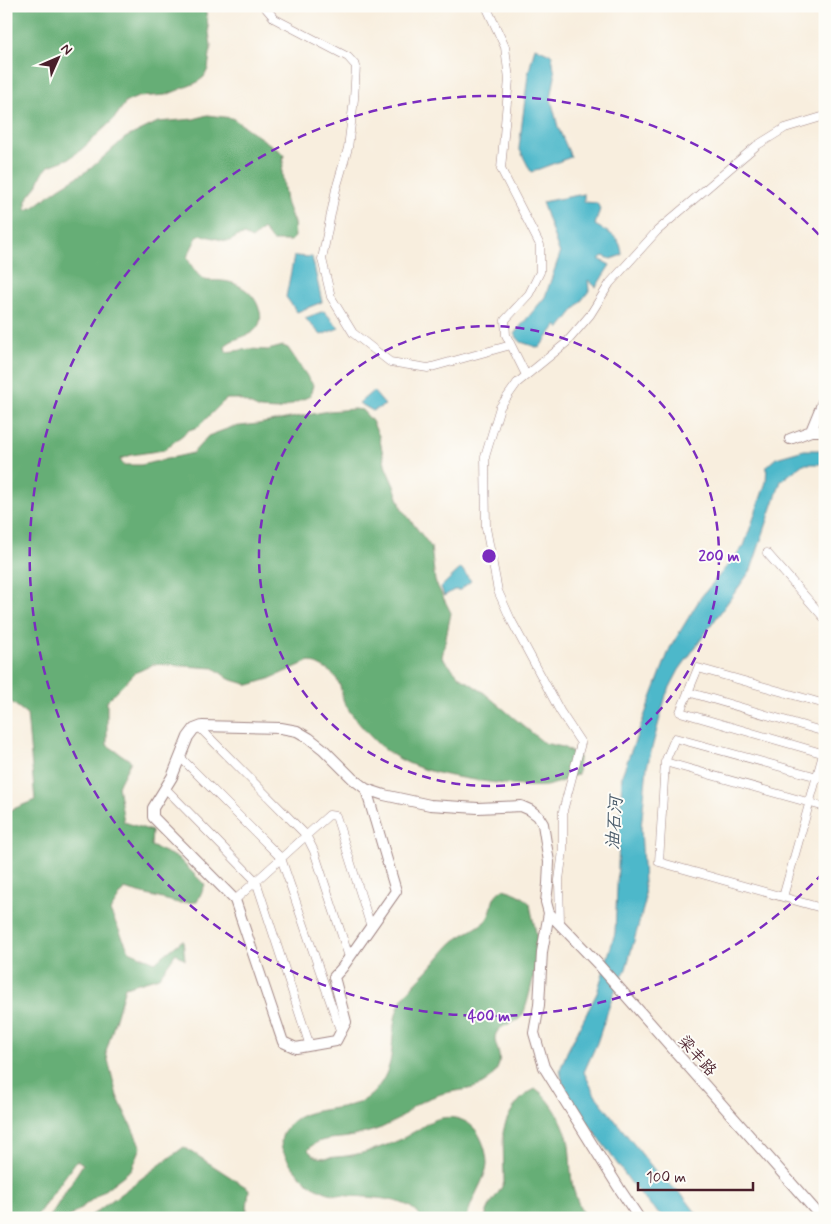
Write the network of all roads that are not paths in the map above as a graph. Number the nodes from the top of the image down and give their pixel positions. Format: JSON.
{"nodes":[{"id":1,"x":264,"y":6,"type":"edge"},
{"id":2,"x":486,"y":6,"type":"edge"},
{"id":3,"x":825,"y":116,"type":"edge"},
{"id":4,"x":511,"y":345,"type":"junction"},
{"id":5,"x":526,"y":375,"type":"junction"},
{"id":6,"x":825,"y":397,"type":"edge"},
{"id":7,"x":811,"y":431,"type":"junction"},
{"id":8,"x":825,"y":431,"type":"edge"},
{"id":9,"x":790,"y":439,"type":"dead end"},
{"id":10,"x":768,"y":553,"type":"dead end"},
{"id":11,"x":825,"y":619,"type":"edge"},
{"id":12,"x":688,"y":692,"type":"junction"},
{"id":13,"x":825,"y":704,"type":"edge"},
{"id":14,"x":199,"y":727,"type":"junction"},
{"id":15,"x":825,"y":732,"type":"edge"},
{"id":16,"x":824,"y":752,"type":"edge"},
{"id":17,"x":180,"y":756,"type":"junction"},
{"id":18,"x":665,"y":762,"type":"junction"},
{"id":19,"x":821,"y":778,"type":"edge"},
{"id":20,"x":165,"y":788,"type":"junction"},
{"id":21,"x":366,"y":789,"type":"junction"},
{"id":22,"x":810,"y":803,"type":"junction"},
{"id":23,"x":825,"y":807,"type":"edge"},
{"id":24,"x":306,"y":835,"type":"junction"},
{"id":25,"x":281,"y":858,"type":"junction"},
{"id":26,"x":256,"y":881,"type":"junction"},
{"id":27,"x":783,"y":897,"type":"junction"},
{"id":28,"x":235,"y":900,"type":"junction"},
{"id":29,"x":825,"y":909,"type":"edge"},
{"id":30,"x":549,"y":914,"type":"junction"},
{"id":31,"x":560,"y":923,"type":"junction"},
{"id":32,"x":370,"y":927,"type":"junction"},
{"id":33,"x":349,"y":957,"type":"junction"},
{"id":34,"x":341,"y":1033,"type":"junction"},
{"id":35,"x":310,"y":1046,"type":"junction"},
{"id":36,"x":639,"y":1218,"type":"edge"},
{"id":37,"x":822,"y":1218,"type":"edge"}],
"edges":[{"from":1,"to":4,"type":"street"},
{"from":2,"to":4,"type":"street"},
{"from":3,"to":5,"type":"street"},
{"from":4,"to":5,"type":"street"},
{"from":5,"to":31,"type":"street"},
{"from":6,"to":7,"type":"street"},
{"from":7,"to":8,"type":"street"},
{"from":7,"to":9,"type":"street"},
{"from":10,"to":11,"type":"street"},
{"from":12,"to":13,"type":"street"},
{"from":12,"to":15,"type":"street"},
{"from":12,"to":16,"type":"street"},
{"from":14,"to":17,"type":"street"},
{"from":14,"to":21,"type":"street"},
{"from":14,"to":24,"type":"street"},
{"from":16,"to":19,"type":"street"},
{"from":17,"to":20,"type":"street"},
{"from":17,"to":25,"type":"street"},
{"from":18,"to":19,"type":"street"},
{"from":18,"to":22,"type":"street"},
{"from":18,"to":27,"type":"street"},
{"from":19,"to":22,"type":"street"},
{"from":20,"to":26,"type":"street"},
{"from":20,"to":28,"type":"street"},
{"from":21,"to":30,"type":"street"},
{"from":21,"to":32,"type":"street"},
{"from":22,"to":23,"type":"street"},
{"from":22,"to":27,"type":"street"},
{"from":24,"to":25,"type":"street"},
{"from":24,"to":32,"type":"street"},
{"from":24,"to":33,"type":"street"},
{"from":25,"to":26,"type":"street"},
{"from":25,"to":34,"type":"street"},
{"from":26,"to":28,"type":"street"},
{"from":26,"to":35,"type":"street"},
{"from":27,"to":29,"type":"street"},
{"from":28,"to":35,"type":"street"},
{"from":30,"to":31,"type":"street","name":"梁丰路"},
{"from":30,"to":36,"type":"street"},
{"from":31,"to":37,"type":"street","name":"梁丰路"},
{"from":32,"to":33,"type":"street"},
{"from":33,"to":34,"type":"street"},
{"from":34,"to":35,"type":"street"}]}
